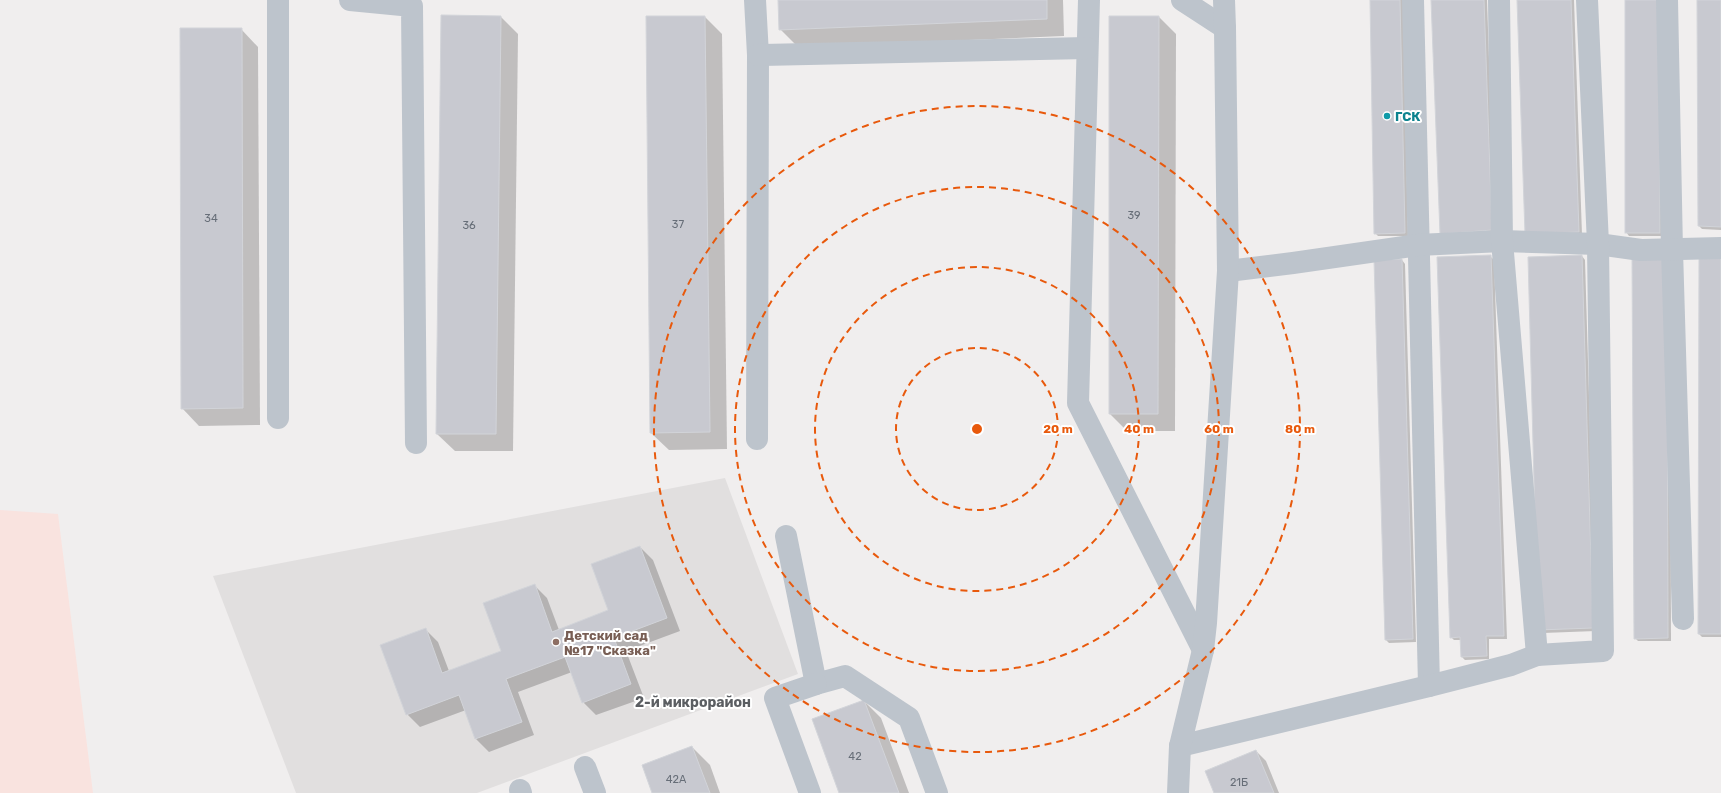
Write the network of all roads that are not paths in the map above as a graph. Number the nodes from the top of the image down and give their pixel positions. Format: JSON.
{"nodes":[{"id":1,"x":278,"y":0,"type":"edge"},
{"id":2,"x":350,"y":0,"type":"edge"},
{"id":3,"x":755,"y":0,"type":"edge"},
{"id":4,"x":1089,"y":0,"type":"edge"},
{"id":5,"x":1182,"y":0,"type":"edge"},
{"id":6,"x":1224,"y":0,"type":"edge"},
{"id":7,"x":1413,"y":0,"type":"edge"},
{"id":8,"x":1499,"y":0,"type":"edge"},
{"id":9,"x":1587,"y":0,"type":"edge"},
{"id":10,"x":1667,"y":0,"type":"edge"},
{"id":11,"x":1225,"y":28,"type":"junction"},
{"id":12,"x":1087,"y":48,"type":"junction"},
{"id":13,"x":758,"y":55,"type":"junction"},
{"id":14,"x":1502,"y":241,"type":"junction"},
{"id":15,"x":1598,"y":244,"type":"junction"},
{"id":16,"x":1418,"y":245,"type":"junction"},
{"id":17,"x":1721,"y":248,"type":"edge"},
{"id":18,"x":1672,"y":250,"type":"junction"},
{"id":19,"x":1228,"y":271,"type":"junction"},
{"id":20,"x":278,"y":418,"type":"dead end"},
{"id":21,"x":758,"y":439,"type":"dead end"},
{"id":22,"x":416,"y":443,"type":"dead end"},
{"id":23,"x":786,"y":536,"type":"dead end"},
{"id":24,"x":1683,"y":619,"type":"dead end"},
{"id":25,"x":1203,"y":650,"type":"junction"},
{"id":26,"x":1537,"y":656,"type":"junction"},
{"id":27,"x":816,"y":684,"type":"junction"},
{"id":28,"x":1429,"y":686,"type":"junction"},
{"id":29,"x":1180,"y":746,"type":"junction"},
{"id":30,"x":585,"y":767,"type":"dead end"},
{"id":31,"x":595,"y":793,"type":"edge"},
{"id":32,"x":810,"y":793,"type":"edge"},
{"id":33,"x":937,"y":793,"type":"edge"},
{"id":34,"x":1178,"y":793,"type":"edge"}],
"edges":[{"from":1,"to":20,"type":"street"},
{"from":2,"to":22,"type":"street"},
{"from":3,"to":13,"type":"street"},
{"from":4,"to":12,"type":"street"},
{"from":5,"to":11,"type":"street"},
{"from":6,"to":11,"type":"street"},
{"from":7,"to":16,"type":"street"},
{"from":8,"to":14,"type":"street"},
{"from":9,"to":15,"type":"street"},
{"from":10,"to":18,"type":"street"},
{"from":11,"to":19,"type":"street"},
{"from":12,"to":13,"type":"street"},
{"from":12,"to":25,"type":"street"},
{"from":13,"to":21,"type":"street"},
{"from":14,"to":15,"type":"street"},
{"from":14,"to":16,"type":"street"},
{"from":14,"to":26,"type":"street"},
{"from":15,"to":18,"type":"street"},
{"from":15,"to":26,"type":"street"},
{"from":16,"to":19,"type":"street"},
{"from":16,"to":28,"type":"street"},
{"from":17,"to":18,"type":"street"},
{"from":18,"to":24,"type":"street"},
{"from":19,"to":25,"type":"street"},
{"from":23,"to":27,"type":"street"},
{"from":25,"to":29,"type":"street"},
{"from":26,"to":28,"type":"street"},
{"from":27,"to":32,"type":"street"},
{"from":27,"to":33,"type":"street"},
{"from":28,"to":29,"type":"street"},
{"from":29,"to":34,"type":"street"},
{"from":30,"to":31,"type":"street"}]}
